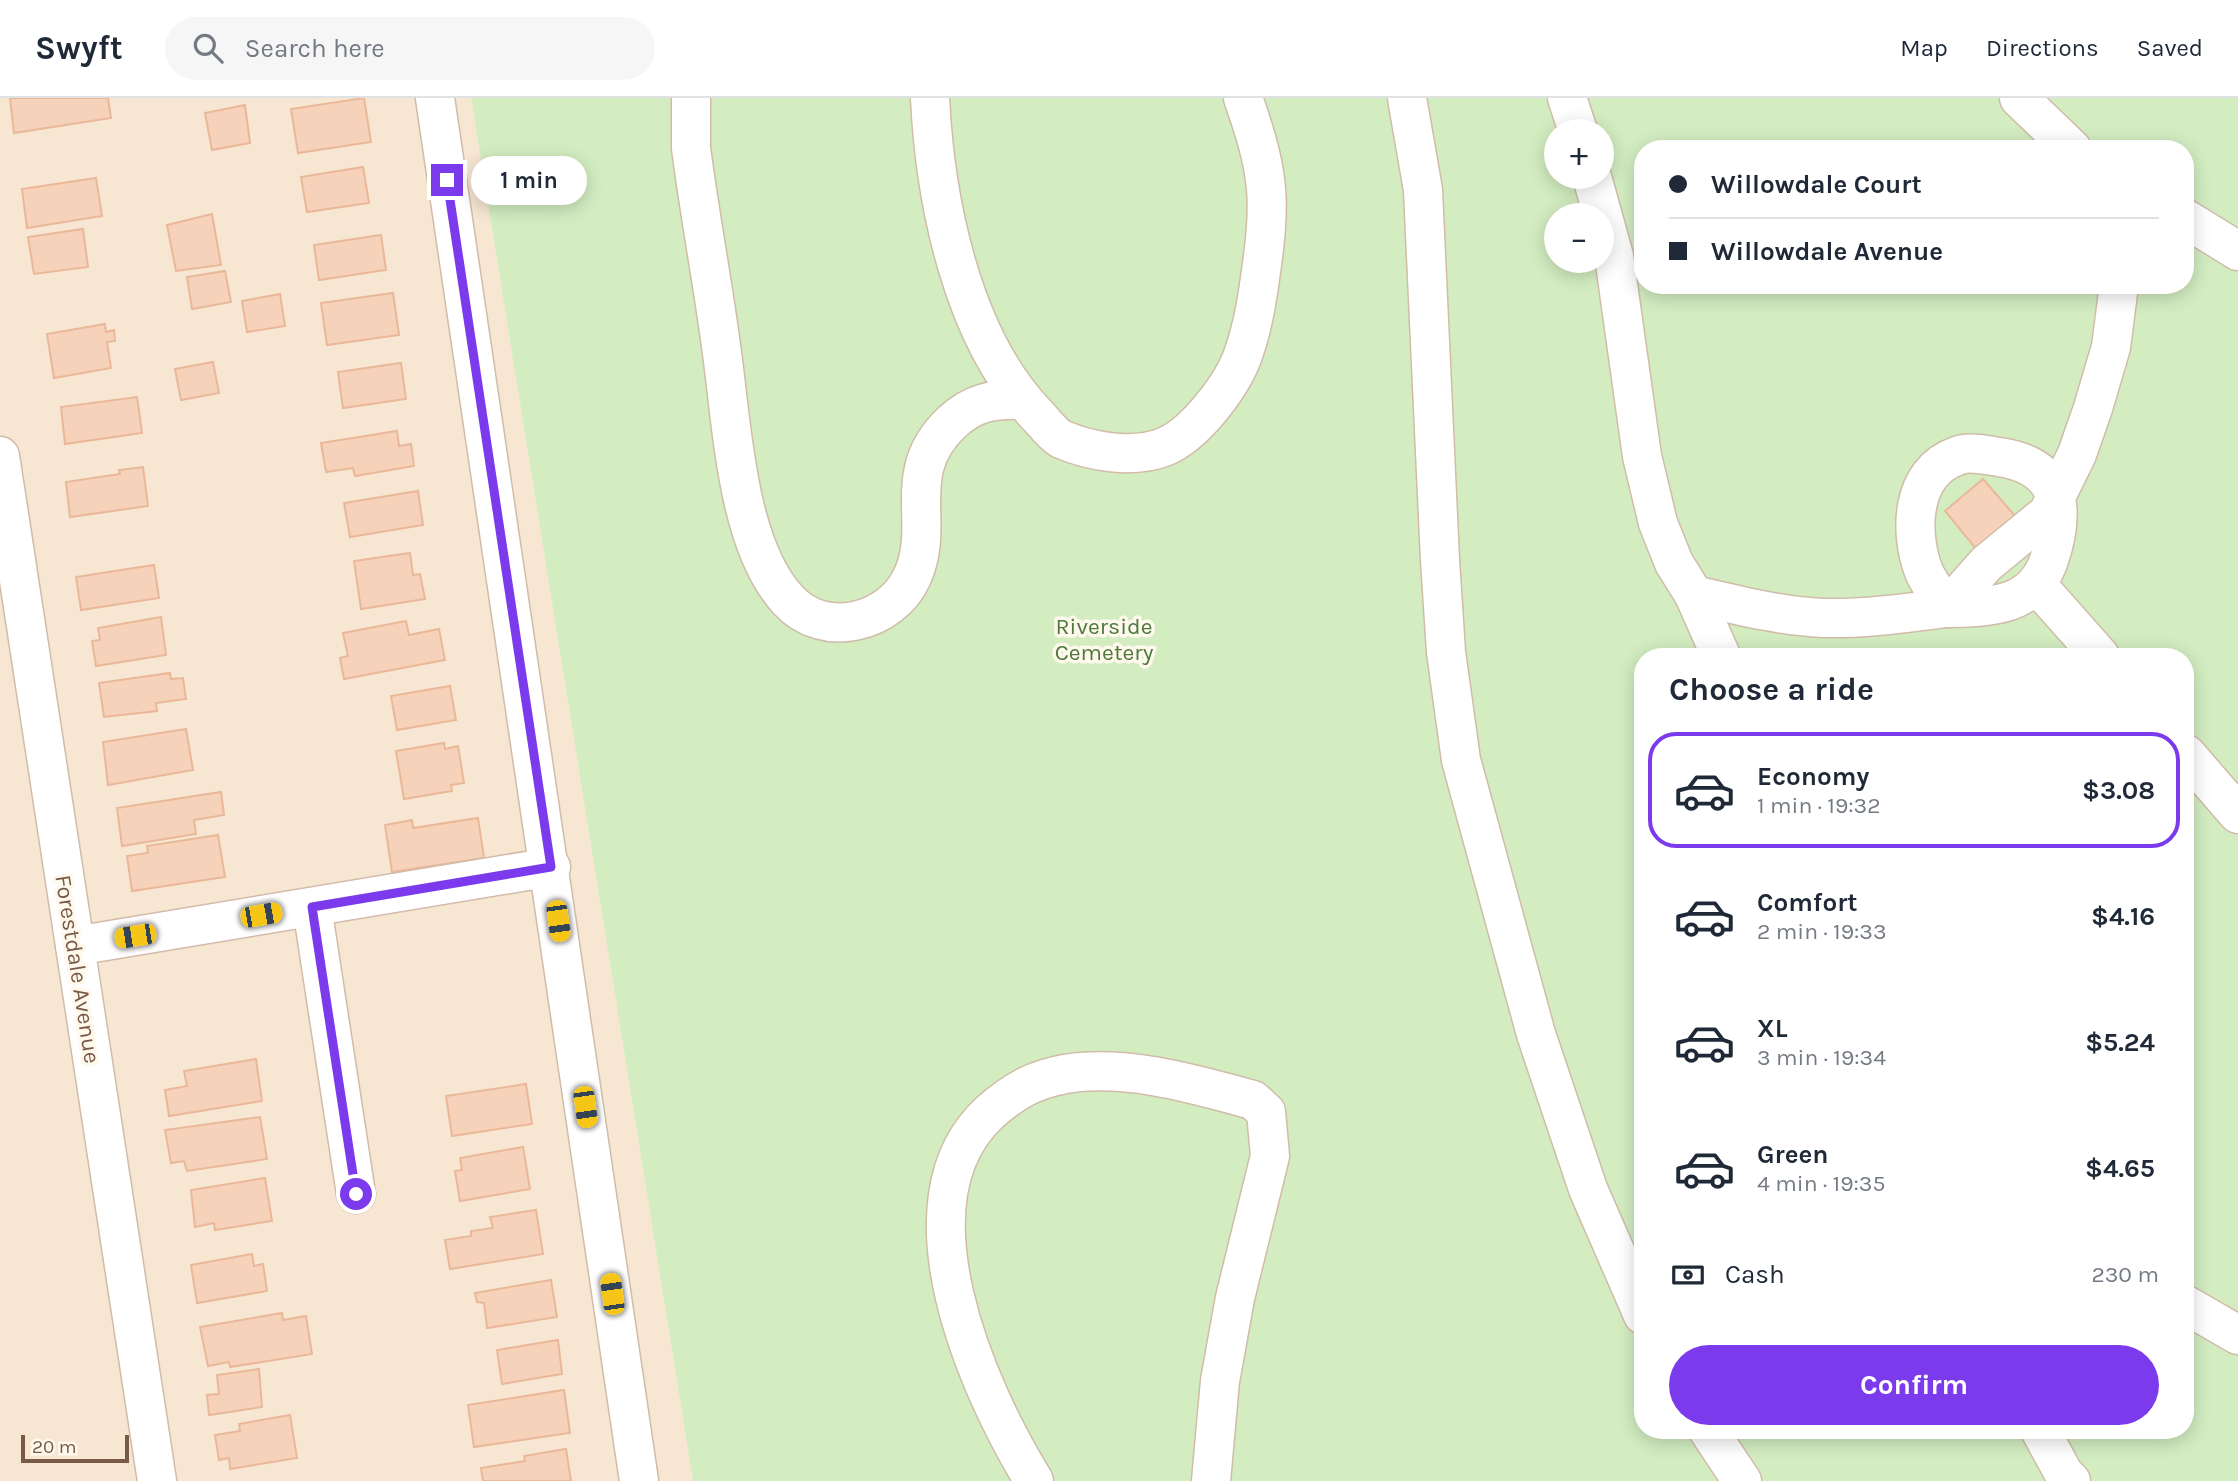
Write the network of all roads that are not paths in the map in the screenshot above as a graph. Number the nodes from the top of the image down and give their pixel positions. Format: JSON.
{"nodes":[{"id":1,"x":435,"y":98,"type":"edge"},
{"id":2,"x":691,"y":98,"type":"edge"},
{"id":3,"x":930,"y":98,"type":"edge"},
{"id":4,"x":1243,"y":98,"type":"edge"},
{"id":5,"x":1407,"y":98,"type":"edge"},
{"id":6,"x":1567,"y":98,"type":"edge"},
{"id":7,"x":2019,"y":98,"type":"edge"},
{"id":8,"x":1574,"y":119,"type":"edge"},
{"id":9,"x":2063,"y":140,"type":"edge"},
{"id":10,"x":1595,"y":189,"type":"edge"},
{"id":11,"x":2194,"y":224,"type":"edge"},
{"id":12,"x":2238,"y":251,"type":"edge"},
{"id":13,"x":2118,"y":294,"type":"edge"},
{"id":14,"x":1023,"y":400,"type":"junction"},
{"id":15,"x":0,"y":456,"type":"edge"},
{"id":16,"x":2057,"y":496,"type":"junction"},
{"id":17,"x":2038,"y":586,"type":"junction"},
{"id":18,"x":1694,"y":595,"type":"junction"},
{"id":19,"x":1947,"y":608,"type":"junction"},
{"id":20,"x":12,"y":609,"type":"edge"},
{"id":21,"x":1717,"y":648,"type":"edge"},
{"id":22,"x":2093,"y":648,"type":"edge"},
{"id":23,"x":2194,"y":763,"type":"edge"},
{"id":24,"x":2238,"y":814,"type":"edge"},
{"id":25,"x":551,"y":867,"type":"junction"},
{"id":26,"x":312,"y":907,"type":"junction"},
{"id":27,"x":75,"y":946,"type":"junction"},
{"id":28,"x":356,"y":1194,"type":"dead end"},
{"id":29,"x":1634,"y":1294,"type":"edge"},
{"id":30,"x":2194,"y":1310,"type":"edge"},
{"id":31,"x":2238,"y":1335,"type":"edge"},
{"id":32,"x":1714,"y":1439,"type":"edge"},
{"id":33,"x":2045,"y":1439,"type":"edge"},
{"id":34,"x":157,"y":1481,"type":"edge"},
{"id":35,"x":639,"y":1481,"type":"edge"},
{"id":36,"x":1034,"y":1481,"type":"edge"},
{"id":37,"x":1211,"y":1481,"type":"edge"},
{"id":38,"x":1742,"y":1481,"type":"edge"},
{"id":39,"x":2071,"y":1481,"type":"edge"}],
"edges":[{"from":1,"to":25,"type":"street"},
{"from":2,"to":14,"type":"street"},
{"from":3,"to":14,"type":"street"},
{"from":4,"to":14,"type":"street"},
{"from":5,"to":29,"type":"street"},
{"from":6,"to":8,"type":"street"},
{"from":7,"to":9,"type":"street"},
{"from":10,"to":18,"type":"street"},
{"from":11,"to":12,"type":"street"},
{"from":13,"to":16,"type":"street"},
{"from":15,"to":20,"type":"street","name":"Forestdale Avenue"},
{"from":16,"to":17,"type":"street"},
{"from":16,"to":19,"type":"street"},
{"from":16,"to":19,"type":"street"},
{"from":17,"to":19,"type":"street"},
{"from":17,"to":22,"type":"street"},
{"from":18,"to":19,"type":"street"},
{"from":18,"to":21,"type":"street"},
{"from":20,"to":27,"type":"street","name":"Forestdale Avenue"},
{"from":23,"to":24,"type":"street"},
{"from":25,"to":26,"type":"street"},
{"from":25,"to":35,"type":"street"},
{"from":26,"to":27,"type":"street"},
{"from":26,"to":28,"type":"street"},
{"from":27,"to":34,"type":"street","name":"Forestdale Avenue"},
{"from":30,"to":31,"type":"street"},
{"from":32,"to":38,"type":"street"},
{"from":33,"to":39,"type":"street"},
{"from":36,"to":37,"type":"street"}]}
